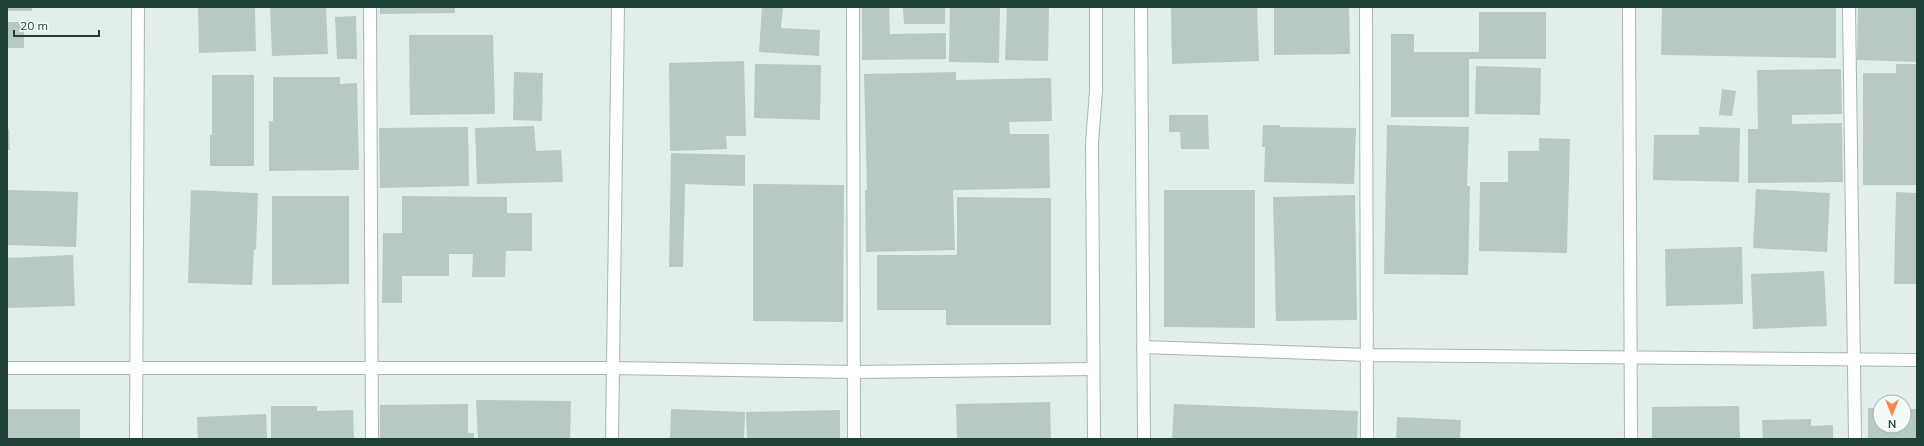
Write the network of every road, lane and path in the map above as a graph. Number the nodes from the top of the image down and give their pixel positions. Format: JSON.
{"nodes":[{"id":1,"x":138,"y":7,"type":"edge"},
{"id":2,"x":370,"y":7,"type":"edge"},
{"id":3,"x":618,"y":7,"type":"edge"},
{"id":4,"x":853,"y":7,"type":"edge"},
{"id":5,"x":1096,"y":7,"type":"edge"},
{"id":6,"x":1141,"y":7,"type":"edge"},
{"id":7,"x":1366,"y":7,"type":"edge"},
{"id":8,"x":1629,"y":7,"type":"edge"},
{"id":9,"x":1849,"y":7,"type":"edge"},
{"id":10,"x":1142,"y":347,"type":"junction"},
{"id":11,"x":1367,"y":355,"type":"junction"},
{"id":12,"x":1631,"y":357,"type":"junction"},
{"id":13,"x":1855,"y":360,"type":"junction"},
{"id":14,"x":1917,"y":360,"type":"edge"},
{"id":15,"x":136,"y":367,"type":"junction"},
{"id":16,"x":7,"y":368,"type":"edge"},
{"id":17,"x":372,"y":368,"type":"junction"},
{"id":18,"x":612,"y":368,"type":"junction"},
{"id":19,"x":1094,"y":369,"type":"junction"},
{"id":20,"x":855,"y":372,"type":"junction"},
{"id":21,"x":136,"y":439,"type":"edge"},
{"id":22,"x":372,"y":439,"type":"edge"},
{"id":23,"x":612,"y":439,"type":"edge"},
{"id":24,"x":854,"y":439,"type":"edge"},
{"id":25,"x":1094,"y":439,"type":"edge"},
{"id":26,"x":1144,"y":439,"type":"edge"},
{"id":27,"x":1367,"y":439,"type":"edge"},
{"id":28,"x":1631,"y":439,"type":"edge"},
{"id":29,"x":1855,"y":439,"type":"edge"}],
"edges":[{"from":1,"to":15,"type":"street"},
{"from":2,"to":17,"type":"street"},
{"from":3,"to":18,"type":"street"},
{"from":4,"to":20,"type":"street"},
{"from":5,"to":19,"type":"street"},
{"from":6,"to":10,"type":"street"},
{"from":7,"to":11,"type":"street"},
{"from":8,"to":12,"type":"street"},
{"from":9,"to":13,"type":"street"},
{"from":10,"to":11,"type":"street"},
{"from":10,"to":26,"type":"street"},
{"from":11,"to":12,"type":"street"},
{"from":11,"to":27,"type":"street"},
{"from":12,"to":13,"type":"street"},
{"from":12,"to":28,"type":"street"},
{"from":13,"to":14,"type":"street"},
{"from":13,"to":29,"type":"street"},
{"from":15,"to":16,"type":"street"},
{"from":15,"to":17,"type":"street"},
{"from":15,"to":21,"type":"street"},
{"from":17,"to":18,"type":"street"},
{"from":17,"to":22,"type":"street"},
{"from":18,"to":20,"type":"street"},
{"from":18,"to":23,"type":"street"},
{"from":19,"to":20,"type":"street"},
{"from":19,"to":25,"type":"street"},
{"from":20,"to":24,"type":"street"}]}
